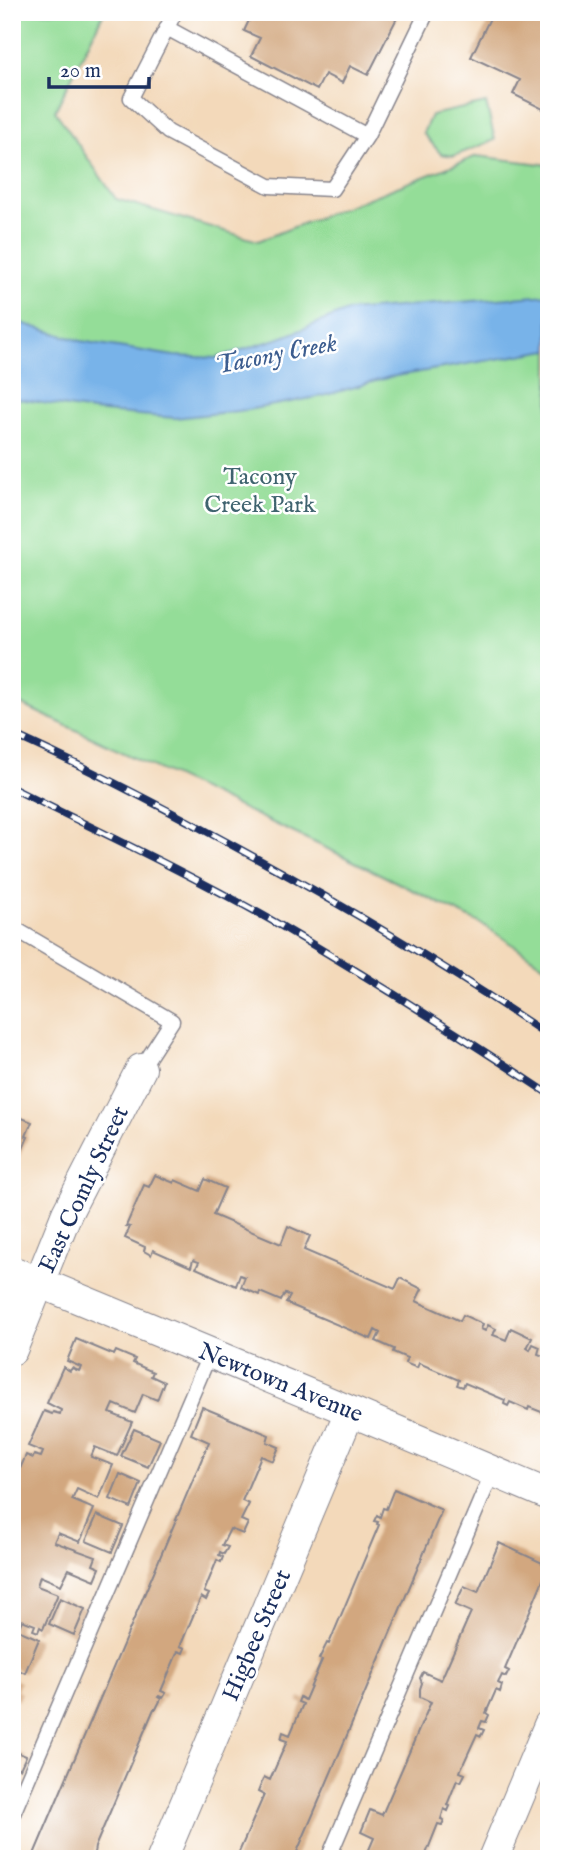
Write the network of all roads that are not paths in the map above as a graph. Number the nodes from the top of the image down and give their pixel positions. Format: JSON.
{"nodes":[{"id":1,"x":175,"y":12,"type":"edge"},
{"id":2,"x":427,"y":12,"type":"edge"},
{"id":3,"x":167,"y":28,"type":"junction"},
{"id":4,"x":367,"y":136,"type":"junction"},
{"id":5,"x":12,"y":927,"type":"edge"},
{"id":6,"x":141,"y":1069,"type":"joint"},
{"id":7,"x":12,"y":1271,"type":"edge"},
{"id":8,"x":39,"y":1283,"type":"junction"},
{"id":9,"x":12,"y":1350,"type":"edge"},
{"id":10,"x":211,"y":1353,"type":"junction"},
{"id":11,"x":350,"y":1411,"type":"junction"},
{"id":12,"x":493,"y":1471,"type":"junction"},
{"id":13,"x":549,"y":1495,"type":"edge"},
{"id":14,"x":549,"y":1725,"type":"edge"},
{"id":15,"x":12,"y":1816,"type":"edge"},
{"id":16,"x":162,"y":1859,"type":"edge"},
{"id":17,"x":328,"y":1859,"type":"edge"},
{"id":18,"x":493,"y":1859,"type":"edge"}],
"edges":[{"from":1,"to":3,"type":"lane"},
{"from":2,"to":4,"type":"lane"},
{"from":3,"to":4,"type":"lane"},
{"from":3,"to":4,"type":"lane"},
{"from":5,"to":6,"type":"lane"},
{"from":6,"to":8,"type":"street","name":"East Comly Street"},
{"from":7,"to":8,"type":"street","name":"Newtown Avenue"},
{"from":8,"to":9,"type":"street","name":"East Comly Street"},
{"from":8,"to":10,"type":"street","name":"Newtown Avenue"},
{"from":10,"to":11,"type":"street","name":"Newtown Avenue"},
{"from":10,"to":15,"type":"lane"},
{"from":11,"to":12,"type":"street","name":"Newtown Avenue"},
{"from":11,"to":16,"type":"street","name":"Higbee Street"},
{"from":12,"to":13,"type":"street","name":"Newtown Avenue"},
{"from":12,"to":17,"type":"lane"},
{"from":14,"to":18,"type":"street"}]}
